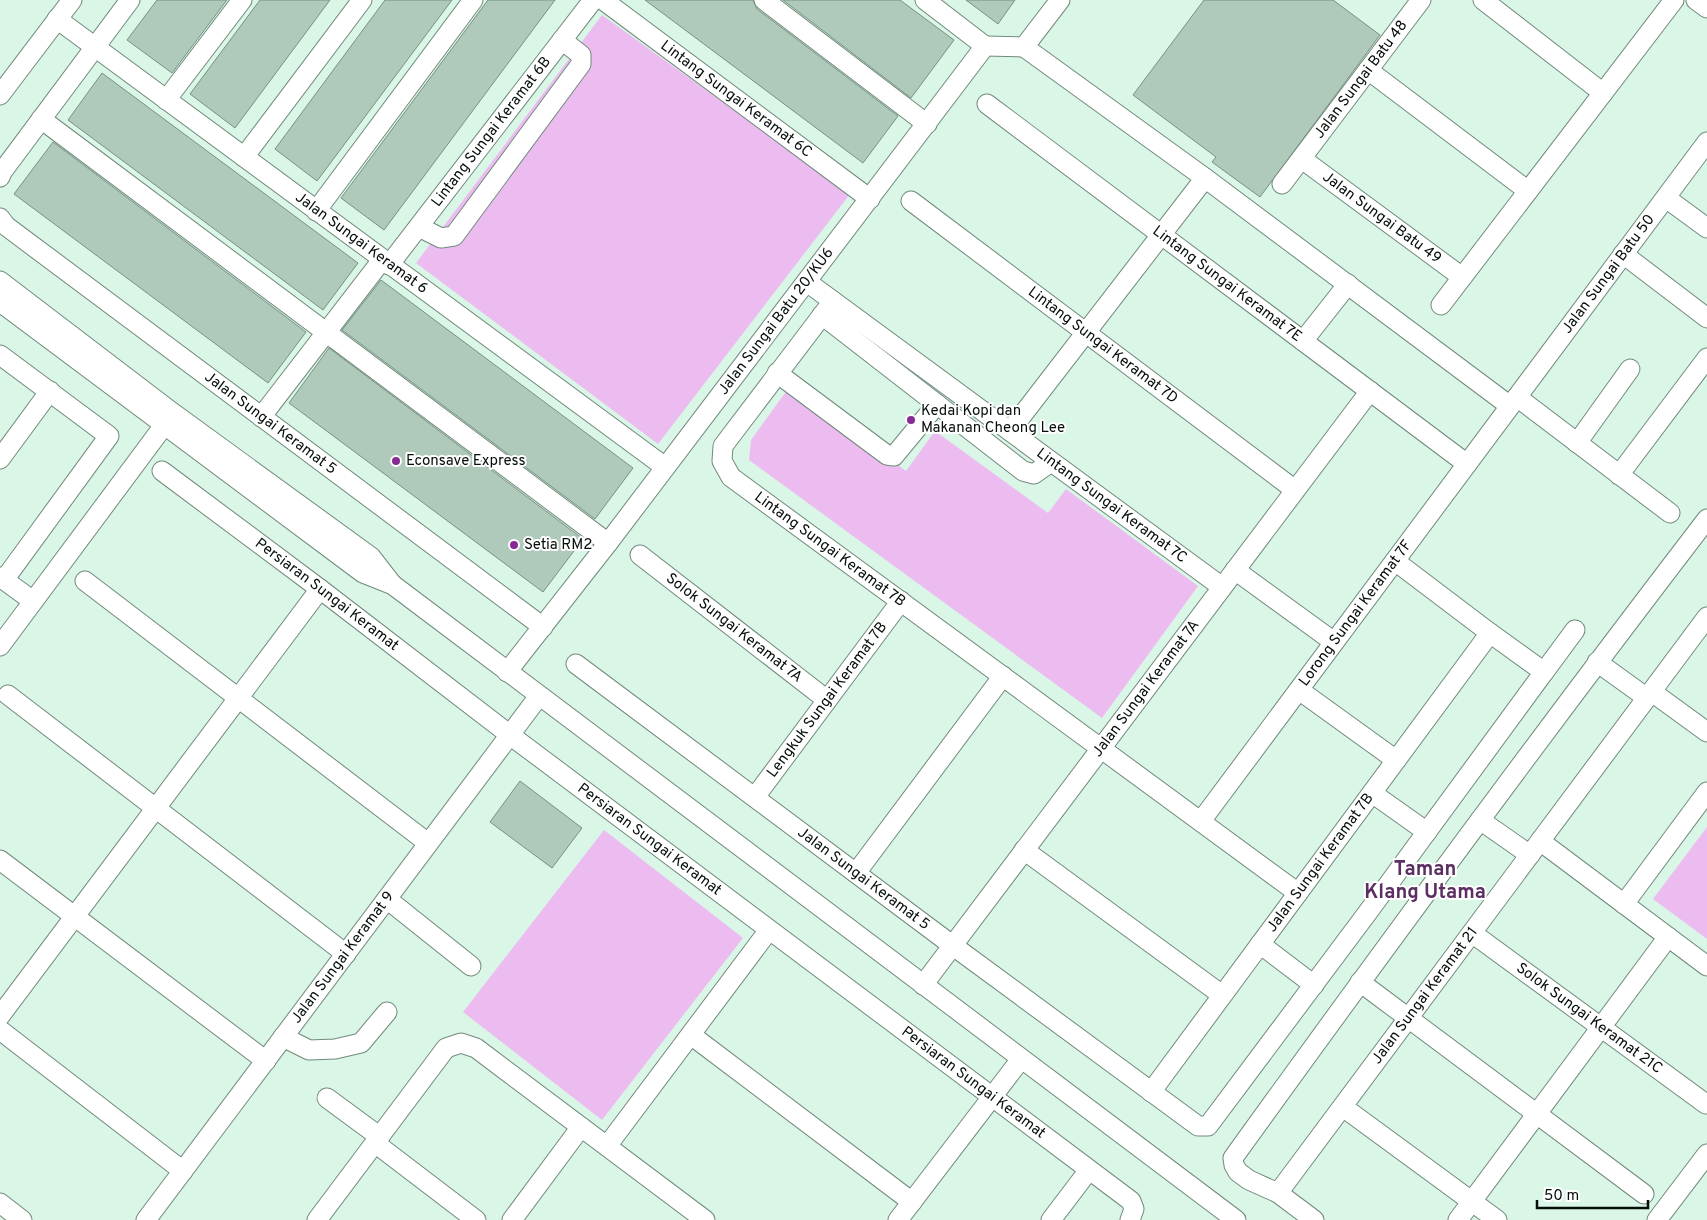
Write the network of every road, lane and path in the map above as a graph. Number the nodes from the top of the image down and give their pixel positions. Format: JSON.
{"nodes":[{"id":1,"x":72,"y":0,"type":"edge"},
{"id":2,"x":130,"y":0,"type":"edge"},
{"id":3,"x":242,"y":0,"type":"edge"},
{"id":4,"x":362,"y":0,"type":"edge"},
{"id":5,"x":473,"y":0,"type":"edge"},
{"id":6,"x":593,"y":0,"type":"edge"},
{"id":7,"x":603,"y":0,"type":"edge"},
{"id":8,"x":764,"y":0,"type":"edge"},
{"id":9,"x":925,"y":0,"type":"edge"},
{"id":10,"x":1060,"y":0,"type":"edge"},
{"id":11,"x":1421,"y":0,"type":"edge"},
{"id":12,"x":1482,"y":0,"type":"edge"},
{"id":13,"x":1674,"y":0,"type":"edge"},
{"id":14,"x":1696,"y":0,"type":"edge"},
{"id":15,"x":1707,"y":8,"type":"edge"},
{"id":16,"x":57,"y":19,"type":"junction"},
{"id":17,"x":562,"y":40,"type":"junction"},
{"id":18,"x":985,"y":46,"type":"junction"},
{"id":19,"x":94,"y":47,"type":"junction"},
{"id":20,"x":1024,"y":47,"type":"junction"},
{"id":21,"x":1368,"y":70,"type":"junction"},
{"id":22,"x":1603,"y":93,"type":"junction"},
{"id":23,"x":0,"y":95,"type":"edge"},
{"id":24,"x":166,"y":100,"type":"junction"},
{"id":25,"x":987,"y":104,"type":"dead end"},
{"id":26,"x":41,"y":119,"type":"junction"},
{"id":27,"x":926,"y":124,"type":"junction"},
{"id":28,"x":1706,"y":144,"type":"edge"},
{"id":29,"x":244,"y":157,"type":"junction"},
{"id":30,"x":1302,"y":158,"type":"junction"},
{"id":31,"x":0,"y":177,"type":"edge"},
{"id":32,"x":1205,"y":178,"type":"junction"},
{"id":33,"x":1282,"y":184,"type":"dead end"},
{"id":34,"x":1528,"y":191,"type":"junction"},
{"id":35,"x":1666,"y":198,"type":"junction"},
{"id":36,"x":870,"y":199,"type":"junction"},
{"id":37,"x":911,"y":201,"type":"dead end"},
{"id":38,"x":316,"y":211,"type":"junction"},
{"id":39,"x":0,"y":218,"type":"edge"},
{"id":40,"x":419,"y":227,"type":"junction"},
{"id":41,"x":1707,"y":228,"type":"edge"},
{"id":42,"x":1161,"y":235,"type":"junction"},
{"id":43,"x":1624,"y":254,"type":"junction"},
{"id":44,"x":386,"y":263,"type":"junction"},
{"id":45,"x":1462,"y":277,"type":"junction"},
{"id":46,"x":0,"y":281,"type":"edge"},
{"id":47,"x":807,"y":282,"type":"junction"},
{"id":48,"x":1348,"y":284,"type":"junction"},
{"id":49,"x":1441,"y":305,"type":"dead end"},
{"id":50,"x":827,"y":308,"type":"junction"},
{"id":51,"x":3,"y":311,"type":"edge"},
{"id":52,"x":1707,"y":318,"type":"edge"},
{"id":53,"x":1086,"y":332,"type":"junction"},
{"id":54,"x":326,"y":333,"type":"junction"},
{"id":55,"x":1303,"y":341,"type":"junction"},
{"id":56,"x":0,"y":355,"type":"edge"},
{"id":57,"x":1707,"y":358,"type":"edge"},
{"id":58,"x":1630,"y":369,"type":"dead end"},
{"id":59,"x":777,"y":373,"type":"junction"},
{"id":60,"x":1370,"y":391,"type":"junction"},
{"id":61,"x":50,"y":392,"type":"junction"},
{"id":62,"x":1514,"y":401,"type":"junction"},
{"id":63,"x":937,"y":404,"type":"junction"},
{"id":64,"x":261,"y":417,"type":"junction"},
{"id":65,"x":169,"y":420,"type":"junction"},
{"id":66,"x":1010,"y":432,"type":"junction"},
{"id":67,"x":1577,"y":443,"type":"junction"},
{"id":68,"x":0,"y":459,"type":"edge"},
{"id":69,"x":1051,"y":462,"type":"junction"},
{"id":70,"x":1467,"y":464,"type":"junction"},
{"id":71,"x":665,"y":467,"type":"junction"},
{"id":72,"x":162,"y":471,"type":"dead end"},
{"id":73,"x":1619,"y":475,"type":"junction"},
{"id":74,"x":1295,"y":490,"type":"junction"},
{"id":75,"x":1670,"y":513,"type":"dead end"},
{"id":76,"x":1707,"y":519,"type":"edge"},
{"id":77,"x":608,"y":543,"type":"junction"},
{"id":78,"x":640,"y":555,"type":"dead end"},
{"id":79,"x":1395,"y":561,"type":"junction"},
{"id":80,"x":1235,"y":570,"type":"junction"},
{"id":81,"x":2,"y":578,"type":"edge"},
{"id":82,"x":85,"y":582,"type":"dead end"},
{"id":83,"x":1222,"y":587,"type":"junction"},
{"id":84,"x":320,"y":589,"type":"junction"},
{"id":85,"x":34,"y":601,"type":"junction"},
{"id":86,"x":901,"y":601,"type":"junction"},
{"id":87,"x":1707,"y":617,"type":"edge"},
{"id":88,"x":542,"y":627,"type":"junction"},
{"id":89,"x":1576,"y":630,"type":"dead end"},
{"id":90,"x":1490,"y":633,"type":"junction"},
{"id":91,"x":1334,"y":642,"type":"junction"},
{"id":92,"x":0,"y":646,"type":"edge"},
{"id":93,"x":1597,"y":662,"type":"junction"},
{"id":94,"x":576,"y":664,"type":"dead end"},
{"id":95,"x":507,"y":672,"type":"junction"},
{"id":96,"x":1544,"y":672,"type":"junction"},
{"id":97,"x":1003,"y":676,"type":"junction"},
{"id":98,"x":1299,"y":690,"type":"junction"},
{"id":99,"x":8,"y":695,"type":"dead end"},
{"id":100,"x":1649,"y":695,"type":"junction"},
{"id":101,"x":539,"y":696,"type":"junction"},
{"id":102,"x":238,"y":699,"type":"junction"},
{"id":103,"x":827,"y":700,"type":"junction"},
{"id":104,"x":1707,"y":732,"type":"edge"},
{"id":105,"x":510,"y":735,"type":"junction"},
{"id":106,"x":1101,"y":748,"type":"junction"},
{"id":107,"x":1396,"y":760,"type":"junction"},
{"id":108,"x":1707,"y":792,"type":"edge"},
{"id":109,"x":1372,"y":793,"type":"junction"},
{"id":110,"x":754,"y":797,"type":"junction"},
{"id":111,"x":156,"y":808,"type":"junction"},
{"id":112,"x":1480,"y":820,"type":"junction"},
{"id":113,"x":1201,"y":821,"type":"junction"},
{"id":114,"x":1427,"y":832,"type":"junction"},
{"id":115,"x":428,"y":843,"type":"junction"},
{"id":116,"x":1535,"y":848,"type":"junction"},
{"id":117,"x":1024,"y":850,"type":"junction"},
{"id":118,"x":0,"y":860,"type":"edge"},
{"id":119,"x":856,"y":873,"type":"junction"},
{"id":120,"x":1298,"y":893,"type":"junction"},
{"id":121,"x":387,"y":899,"type":"junction"},
{"id":122,"x":1624,"y":904,"type":"junction"},
{"id":123,"x":75,"y":916,"type":"junction"},
{"id":124,"x":770,"y":930,"type":"junction"},
{"id":125,"x":1472,"y":933,"type":"junction"},
{"id":126,"x":1668,"y":937,"type":"junction"},
{"id":127,"x":1260,"y":944,"type":"junction"},
{"id":128,"x":952,"y":946,"type":"junction"},
{"id":129,"x":346,"y":954,"type":"junction"},
{"id":130,"x":471,"y":966,"type":"dead end"},
{"id":131,"x":1707,"y":966,"type":"edge"},
{"id":132,"x":1360,"y":982,"type":"junction"},
{"id":133,"x":923,"y":985,"type":"junction"},
{"id":134,"x":1314,"y":985,"type":"junction"},
{"id":135,"x":1222,"y":996,"type":"junction"},
{"id":136,"x":387,"y":1012,"type":"dead end"},
{"id":137,"x":0,"y":1016,"type":"edge"},
{"id":138,"x":1409,"y":1018,"type":"junction"},
{"id":139,"x":1601,"y":1027,"type":"junction"},
{"id":140,"x":0,"y":1030,"type":"edge"},
{"id":141,"x":691,"y":1035,"type":"junction"},
{"id":142,"x":283,"y":1037,"type":"junction"},
{"id":143,"x":1022,"y":1058,"type":"junction"},
{"id":144,"x":266,"y":1061,"type":"junction"},
{"id":145,"x":1151,"y":1092,"type":"junction"},
{"id":146,"x":992,"y":1097,"type":"junction"},
{"id":147,"x":327,"y":1098,"type":"dead end"},
{"id":148,"x":1706,"y":1104,"type":"edge"},
{"id":149,"x":1343,"y":1107,"type":"junction"},
{"id":150,"x":1537,"y":1114,"type":"junction"},
{"id":151,"x":581,"y":1127,"type":"junction"},
{"id":152,"x":377,"y":1140,"type":"junction"},
{"id":153,"x":607,"y":1146,"type":"junction"},
{"id":154,"x":1707,"y":1154,"type":"edge"},
{"id":155,"x":1089,"y":1170,"type":"junction"},
{"id":156,"x":183,"y":1171,"type":"junction"},
{"id":157,"x":1278,"y":1193,"type":"junction"},
{"id":158,"x":1644,"y":1194,"type":"dead end"},
{"id":159,"x":912,"y":1202,"type":"junction"},
{"id":160,"x":1472,"y":1202,"type":"junction"},
{"id":161,"x":0,"y":1203,"type":"edge"},
{"id":162,"x":1132,"y":1215,"type":"edge"},
{"id":163,"x":22,"y":1220,"type":"edge"},
{"id":164,"x":146,"y":1220,"type":"edge"},
{"id":165,"x":317,"y":1220,"type":"edge"},
{"id":166,"x":476,"y":1220,"type":"edge"},
{"id":167,"x":512,"y":1220,"type":"edge"},
{"id":168,"x":705,"y":1220,"type":"edge"},
{"id":169,"x":898,"y":1220,"type":"edge"},
{"id":170,"x":1051,"y":1220,"type":"edge"},
{"id":171,"x":1236,"y":1220,"type":"edge"},
{"id":172,"x":1314,"y":1220,"type":"edge"},
{"id":173,"x":1458,"y":1220,"type":"edge"},
{"id":174,"x":1497,"y":1220,"type":"edge"},
{"id":175,"x":1657,"y":1220,"type":"edge"}],
"edges":[{"from":1,"to":16,"type":"street"},
{"from":2,"to":19,"type":"street"},
{"from":3,"to":24,"type":"street"},
{"from":4,"to":29,"type":"street"},
{"from":5,"to":38,"type":"street"},
{"from":6,"to":17,"type":"street","name":"Lintang Sungai Keramat 6B"},
{"from":7,"to":36,"type":"street","name":"Lintang Sungai Keramat 6C"},
{"from":8,"to":27,"type":"street"},
{"from":9,"to":18,"type":"street"},
{"from":10,"to":20,"type":"street"},
{"from":11,"to":21,"type":"street","name":"Jalan Sungai Batu 48"},
{"from":12,"to":22,"type":"street"},
{"from":13,"to":22,"type":"street"},
{"from":14,"to":15,"type":"street"},
{"from":16,"to":19,"type":"street","name":"Jalan Sungai Keramat 6"},
{"from":16,"to":23,"type":"street"},
{"from":17,"to":40,"type":"street","name":"Lintang Sungai Keramat 6B"},
{"from":17,"to":40,"type":"street"},
{"from":18,"to":20,"type":"street"},
{"from":18,"to":27,"type":"street","name":"Jalan Sungai Batu 20/KU6"},
{"from":19,"to":24,"type":"street","name":"Jalan Sungai Keramat 6"},
{"from":19,"to":26,"type":"street"},
{"from":20,"to":32,"type":"street"},
{"from":21,"to":30,"type":"street","name":"Jalan Sungai Batu 48"},
{"from":21,"to":34,"type":"street"},
{"from":22,"to":34,"type":"street"},
{"from":24,"to":29,"type":"street","name":"Jalan Sungai Keramat 6"},
{"from":25,"to":42,"type":"street","name":"Lintang Sungai Keramat 7E"},
{"from":26,"to":31,"type":"street"},
{"from":26,"to":54,"type":"street"},
{"from":27,"to":36,"type":"street","name":"Jalan Sungai Batu 20/KU6"},
{"from":28,"to":35,"type":"street","name":"Jalan Sungai Batu 50"},
{"from":29,"to":38,"type":"street","name":"Jalan Sungai Keramat 6"},
{"from":30,"to":33,"type":"street","name":"Jalan Sungai Batu 48"},
{"from":30,"to":45,"type":"street","name":"Jalan Sungai Batu 49"},
{"from":32,"to":42,"type":"street"},
{"from":32,"to":48,"type":"street"},
{"from":34,"to":45,"type":"street"},
{"from":35,"to":41,"type":"street"},
{"from":35,"to":43,"type":"street","name":"Jalan Sungai Batu 50"},
{"from":36,"to":47,"type":"street","name":"Jalan Sungai Batu 20/KU6"},
{"from":37,"to":53,"type":"street","name":"Lintang Sungai Keramat 7D"},
{"from":38,"to":44,"type":"street","name":"Jalan Sungai Keramat 6"},
{"from":39,"to":64,"type":"street","name":"Jalan Sungai Keramat 5"},
{"from":40,"to":44,"type":"street","name":"Lintang Sungai Keramat 6B"},
{"from":42,"to":53,"type":"street"},
{"from":42,"to":55,"type":"street","name":"Lintang Sungai Keramat 7E"},
{"from":43,"to":52,"type":"street"},
{"from":43,"to":62,"type":"street","name":"Jalan Sungai Batu 50"},
{"from":44,"to":54,"type":"street","name":"Lintang Sungai Keramat 6B"},
{"from":44,"to":71,"type":"street","name":"Jalan Sungai Keramat 6"},
{"from":45,"to":49,"type":"street"},
{"from":46,"to":65,"type":"street"},
{"from":47,"to":50,"type":"street","name":"Lintang Sungai Keramat 7C"},
{"from":47,"to":71,"type":"street","name":"Jalan Sungai Batu 20/KU6"},
{"from":48,"to":55,"type":"street"},
{"from":48,"to":62,"type":"street"},
{"from":50,"to":59,"type":"street","name":"Lintang Sungai Keramat 7B"},
{"from":50,"to":63,"type":"street"},
{"from":50,"to":66,"type":"street","name":"Lintang Sungai Keramat 7C"},
{"from":51,"to":65,"type":"street"},
{"from":53,"to":66,"type":"street"},
{"from":53,"to":74,"type":"street","name":"Lintang Sungai Keramat 7D"},
{"from":54,"to":64,"type":"street","name":"Lintang Sungai Keramat 6B"},
{"from":54,"to":77,"type":"street"},
{"from":55,"to":60,"type":"street","name":"Lintang Sungai Keramat 7E"},
{"from":56,"to":61,"type":"street"},
{"from":57,"to":73,"type":"street"},
{"from":58,"to":67,"type":"street"},
{"from":59,"to":63,"type":"street"},
{"from":59,"to":86,"type":"street","name":"Lintang Sungai Keramat 7B"},
{"from":60,"to":70,"type":"street","name":"Lintang Sungai Keramat 7E"},
{"from":60,"to":74,"type":"street","name":"Jalan Sungai Keramat 7A"},
{"from":61,"to":68,"type":"street"},
{"from":61,"to":81,"type":"street"},
{"from":62,"to":67,"type":"street"},
{"from":62,"to":70,"type":"street","name":"Lorong Sungai Keramat 7F"},
{"from":63,"to":69,"type":"street"},
{"from":64,"to":88,"type":"street","name":"Jalan Sungai Keramat 5"},
{"from":65,"to":85,"type":"street"},
{"from":65,"to":95,"type":"street"},
{"from":66,"to":69,"type":"street","name":"Lintang Sungai Keramat 7C"},
{"from":67,"to":73,"type":"street"},
{"from":69,"to":83,"type":"street","name":"Lintang Sungai Keramat 7C"},
{"from":70,"to":79,"type":"street","name":"Lorong Sungai Keramat 7F"},
{"from":71,"to":77,"type":"street","name":"Jalan Sungai Batu 20/KU6"},
{"from":72,"to":84,"type":"street","name":"Persiaran Sungai Keramat"},
{"from":73,"to":75,"type":"street"},
{"from":74,"to":80,"type":"street","name":"Jalan Sungai Keramat 7A"},
{"from":76,"to":93,"type":"street"},
{"from":77,"to":88,"type":"street","name":"Jalan Sungai Batu 20/KU6"},
{"from":78,"to":103,"type":"street","name":"Solok Sungai Keramat 7A"},
{"from":79,"to":90,"type":"street"},
{"from":79,"to":91,"type":"street","name":"Lorong Sungai Keramat 7F"},
{"from":80,"to":83,"type":"street","name":"Jalan Sungai Keramat 7A"},
{"from":80,"to":91,"type":"street"},
{"from":81,"to":85,"type":"street"},
{"from":82,"to":102,"type":"street"},
{"from":83,"to":106,"type":"street","name":"Jalan Sungai Keramat 7A"},
{"from":84,"to":102,"type":"street"},
{"from":84,"to":105,"type":"street","name":"Persiaran Sungai Keramat"},
{"from":85,"to":92,"type":"street"},
{"from":86,"to":97,"type":"street","name":"Lintang Sungai Keramat 7B"},
{"from":86,"to":103,"type":"street","name":"Lengkuk Sungai Keramat 7B"},
{"from":87,"to":100,"type":"street","name":"Jalan Sungai Keramat 21"},
{"from":88,"to":95,"type":"street","name":"Jalan Sungai Batu 20/KU6"},
{"from":89,"to":96,"type":"street"},
{"from":90,"to":96,"type":"street"},
{"from":90,"to":107,"type":"street","name":"Jalan Sungai Keramat 7B"},
{"from":91,"to":98,"type":"street","name":"Lorong Sungai Keramat 7F"},
{"from":93,"to":100,"type":"street"},
{"from":93,"to":112,"type":"street"},
{"from":94,"to":110,"type":"street","name":"Jalan Sungai Keramat 5"},
{"from":95,"to":101,"type":"street"},
{"from":96,"to":114,"type":"street"},
{"from":97,"to":106,"type":"street","name":"Lintang Sungai Keramat 7B"},
{"from":97,"to":119,"type":"street"},
{"from":98,"to":107,"type":"street"},
{"from":98,"to":113,"type":"street","name":"Lorong Sungai Keramat 7F"},
{"from":99,"to":111,"type":"street"},
{"from":100,"to":104,"type":"street"},
{"from":100,"to":116,"type":"street","name":"Jalan Sungai Keramat 21"},
{"from":101,"to":105,"type":"street","name":"Jalan Sungai Keramat 9"},
{"from":101,"to":133,"type":"street"},
{"from":102,"to":111,"type":"street"},
{"from":102,"to":115,"type":"street"},
{"from":103,"to":110,"type":"street","name":"Lengkuk Sungai Keramat 7B"},
{"from":105,"to":115,"type":"street","name":"Jalan Sungai Keramat 9"},
{"from":105,"to":124,"type":"street","name":"Persiaran Sungai Keramat"},
{"from":106,"to":113,"type":"street","name":"Lintang Sungai Keramat 7B"},
{"from":106,"to":117,"type":"street","name":"Jalan Sungai Keramat 7A"},
{"from":107,"to":109,"type":"street","name":"Jalan Sungai Keramat 7B"},
{"from":108,"to":122,"type":"street"},
{"from":109,"to":114,"type":"street"},
{"from":109,"to":120,"type":"street","name":"Jalan Sungai Keramat 7B"},
{"from":110,"to":119,"type":"street","name":"Jalan Sungai Keramat 5"},
{"from":111,"to":123,"type":"street"},
{"from":111,"to":129,"type":"street"},
{"from":112,"to":116,"type":"street"},
{"from":112,"to":132,"type":"street"},
{"from":113,"to":120,"type":"street","name":"Lintang Sungai Keramat 7B"},
{"from":114,"to":134,"type":"street"},
{"from":115,"to":121,"type":"street","name":"Jalan Sungai Keramat 9"},
{"from":116,"to":122,"type":"street"},
{"from":116,"to":125,"type":"street","name":"Jalan Sungai Keramat 21"},
{"from":117,"to":128,"type":"street","name":"Jalan Sungai Keramat 7A"},
{"from":117,"to":135,"type":"street"},
{"from":118,"to":123,"type":"street"},
{"from":119,"to":128,"type":"street","name":"Jalan Sungai Keramat 5"},
{"from":120,"to":127,"type":"street","name":"Jalan Sungai Keramat 7B"},
{"from":121,"to":129,"type":"street","name":"Jalan Sungai Keramat 9"},
{"from":121,"to":130,"type":"street"},
{"from":122,"to":126,"type":"street"},
{"from":123,"to":137,"type":"street"},
{"from":123,"to":144,"type":"street"},
{"from":124,"to":141,"type":"street"},
{"from":124,"to":146,"type":"street","name":"Persiaran Sungai Keramat"},
{"from":125,"to":138,"type":"street","name":"Jalan Sungai Keramat 21"},
{"from":125,"to":139,"type":"street","name":"Solok Sungai Keramat 21C"},
{"from":126,"to":131,"type":"street"},
{"from":126,"to":139,"type":"street"},
{"from":127,"to":134,"type":"street"},
{"from":127,"to":135,"type":"street","name":"Jalan Sungai Keramat 7B"},
{"from":128,"to":133,"type":"street","name":"Jalan Sungai Keramat 7A"},
{"from":128,"to":145,"type":"street","name":"Jalan Sungai Keramat 5"},
{"from":129,"to":142,"type":"street","name":"Jalan Sungai Keramat 9"},
{"from":132,"to":138,"type":"street"},
{"from":132,"to":157,"type":"street"},
{"from":133,"to":143,"type":"street"},
{"from":134,"to":145,"type":"street","name":"Jalan Sungai Keramat 5"},
{"from":135,"to":145,"type":"street","name":"Jalan Sungai Keramat 7B"},
{"from":136,"to":142,"type":"street"},
{"from":138,"to":149,"type":"street","name":"Jalan Sungai Keramat 21"},
{"from":138,"to":150,"type":"street"},
{"from":139,"to":148,"type":"street","name":"Solok Sungai Keramat 21C"},
{"from":139,"to":150,"type":"street"},
{"from":140,"to":156,"type":"street"},
{"from":141,"to":153,"type":"street"},
{"from":141,"to":159,"type":"street"},
{"from":142,"to":144,"type":"street","name":"Jalan Sungai Keramat 9"},
{"from":143,"to":146,"type":"street"},
{"from":143,"to":171,"type":"street"},
{"from":144,"to":156,"type":"street","name":"Jalan Sungai Keramat 9"},
{"from":146,"to":155,"type":"street","name":"Persiaran Sungai Keramat"},
{"from":146,"to":159,"type":"street"},
{"from":147,"to":152,"type":"street"},
{"from":149,"to":157,"type":"street","name":"Jalan Sungai Keramat 21"},
{"from":149,"to":160,"type":"street"},
{"from":150,"to":158,"type":"street"},
{"from":150,"to":160,"type":"street"},
{"from":151,"to":152,"type":"street"},
{"from":151,"to":153,"type":"street"},
{"from":151,"to":167,"type":"street"},
{"from":152,"to":165,"type":"street"},
{"from":152,"to":166,"type":"street"},
{"from":153,"to":168,"type":"street"},
{"from":154,"to":175,"type":"street"},
{"from":155,"to":162,"type":"street","name":"Persiaran Sungai Keramat"},
{"from":155,"to":170,"type":"street"},
{"from":156,"to":164,"type":"street","name":"Jalan Sungai Keramat 9"},
{"from":157,"to":172,"type":"street"},
{"from":159,"to":169,"type":"street"},
{"from":160,"to":173,"type":"street"},
{"from":160,"to":174,"type":"street"},
{"from":161,"to":163,"type":"street"}]}
